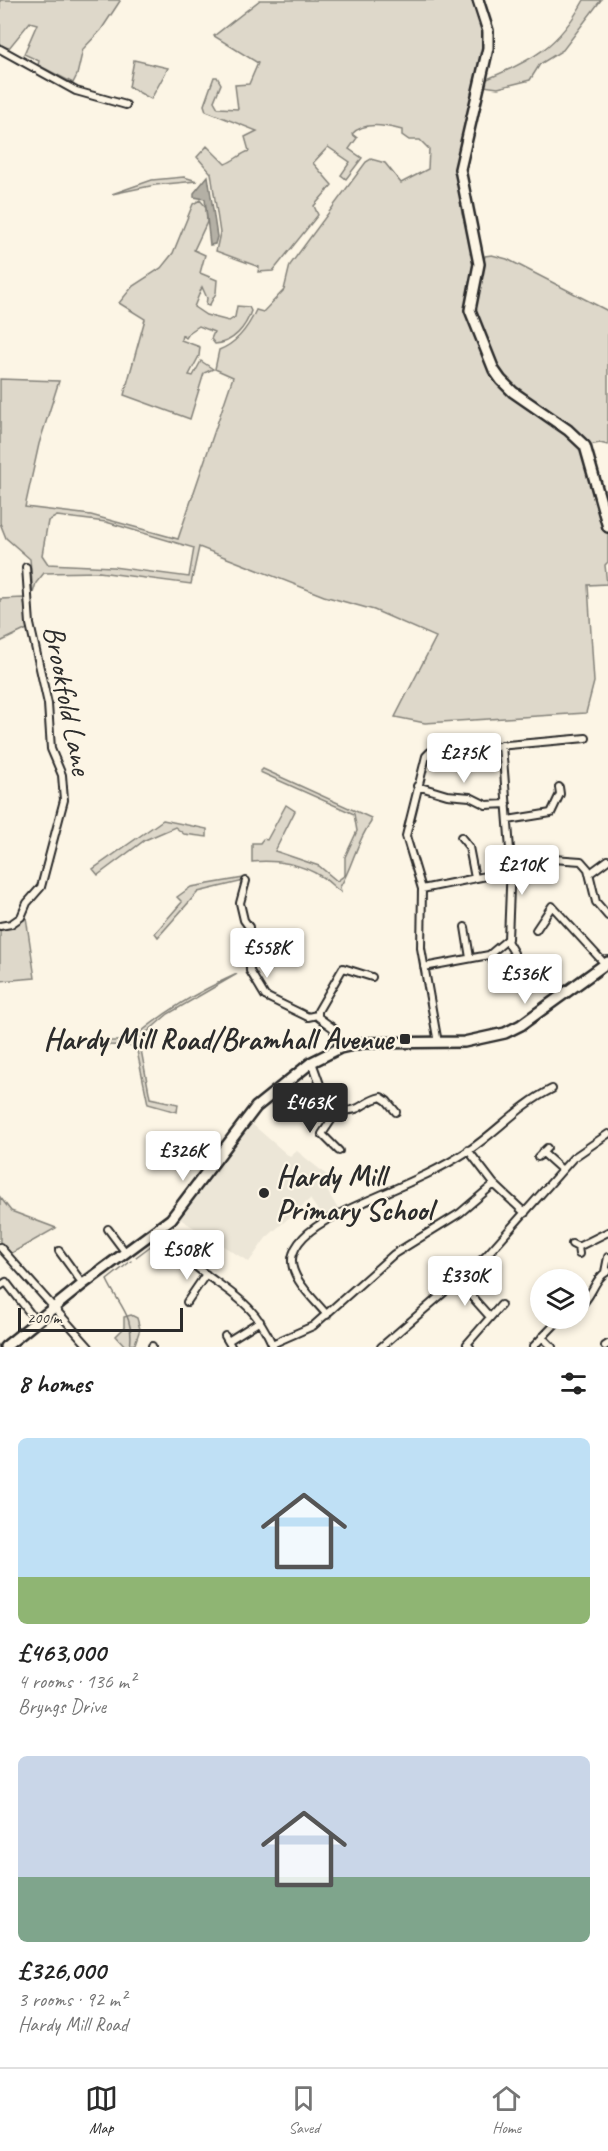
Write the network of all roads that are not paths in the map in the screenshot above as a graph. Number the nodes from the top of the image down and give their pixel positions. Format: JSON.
{"nodes":[{"id":1,"x":478,"y":0,"type":"edge"},
{"id":2,"x":0,"y":49,"type":"edge"},
{"id":3,"x":126,"y":105,"type":"dead end"},
{"id":4,"x":608,"y":527,"type":"edge"},
{"id":5,"x":26,"y":567,"type":"dead end"},
{"id":6,"x":586,"y":738,"type":"dead end"},
{"id":7,"x":502,"y":746,"type":"junction"},
{"id":8,"x":417,"y":786,"type":"junction"},
{"id":9,"x":559,"y":786,"type":"dead end"},
{"id":10,"x":507,"y":804,"type":"junction"},
{"id":11,"x":508,"y":820,"type":"junction"},
{"id":12,"x":461,"y":837,"type":"dead end"},
{"id":13,"x":608,"y":860,"type":"edge"},
{"id":14,"x":511,"y":867,"type":"junction"},
{"id":15,"x":589,"y":874,"type":"junction"},
{"id":16,"x":475,"y":878,"type":"junction"},
{"id":17,"x":246,"y":881,"type":"dead end"},
{"id":18,"x":422,"y":889,"type":"junction"},
{"id":19,"x":608,"y":916,"type":"edge"},
{"id":20,"x":0,"y":926,"type":"edge"},
{"id":21,"x":466,"y":929,"type":"dead end"},
{"id":22,"x":536,"y":930,"type":"dead end"},
{"id":23,"x":507,"y":941,"type":"junction"},
{"id":24,"x":489,"y":955,"type":"junction"},
{"id":25,"x":470,"y":958,"type":"junction"},
{"id":26,"x":606,"y":963,"type":"edge"},
{"id":27,"x":424,"y":967,"type":"junction"},
{"id":28,"x":372,"y":977,"type":"dead end"},
{"id":29,"x":317,"y":1015,"type":"junction"},
{"id":30,"x":438,"y":1043,"type":"junction"},
{"id":31,"x":340,"y":1048,"type":"junction"},
{"id":32,"x":312,"y":1062,"type":"junction"},
{"id":33,"x":552,"y":1089,"type":"dead end"},
{"id":34,"x":392,"y":1109,"type":"dead end"},
{"id":35,"x":338,"y":1110,"type":"junction"},
{"id":36,"x":608,"y":1134,"type":"edge"},
{"id":37,"x":468,"y":1150,"type":"junction"},
{"id":38,"x":339,"y":1151,"type":"dead end"},
{"id":39,"x":542,"y":1152,"type":"dead end"},
{"id":40,"x":562,"y":1170,"type":"junction"},
{"id":41,"x":494,"y":1184,"type":"junction"},
{"id":42,"x":525,"y":1213,"type":"junction"},
{"id":43,"x":161,"y":1227,"type":"junction"},
{"id":44,"x":108,"y":1229,"type":"dead end"},
{"id":45,"x":608,"y":1232,"type":"edge"},
{"id":46,"x":0,"y":1247,"type":"edge"},
{"id":47,"x":577,"y":1248,"type":"dead end"},
{"id":48,"x":59,"y":1251,"type":"dead end"},
{"id":49,"x":126,"y":1252,"type":"junction"},
{"id":50,"x":608,"y":1257,"type":"edge"},
{"id":51,"x":607,"y":1271,"type":"edge"},
{"id":52,"x":206,"y":1274,"type":"junction"},
{"id":53,"x":458,"y":1281,"type":"junction"},
{"id":54,"x":83,"y":1284,"type":"junction"},
{"id":55,"x":0,"y":1286,"type":"edge"},
{"id":56,"x":590,"y":1296,"type":"edge"},
{"id":57,"x":187,"y":1302,"type":"dead end"},
{"id":58,"x":501,"y":1305,"type":"dead end"},
{"id":59,"x":54,"y":1307,"type":"junction"},
{"id":60,"x":327,"y":1315,"type":"junction"},
{"id":61,"x":490,"y":1317,"type":"junction"},
{"id":62,"x":36,"y":1321,"type":"junction"},
{"id":63,"x":260,"y":1322,"type":"junction"},
{"id":64,"x":550,"y":1329,"type":"edge"},
{"id":65,"x":542,"y":1337,"type":"junction"},
{"id":66,"x":228,"y":1341,"type":"edge"},
{"id":67,"x":272,"y":1346,"type":"edge"},
{"id":68,"x":5,"y":1347,"type":"edge"},
{"id":69,"x":89,"y":1347,"type":"edge"},
{"id":70,"x":381,"y":1347,"type":"edge"},
{"id":71,"x":470,"y":1347,"type":"edge"},
{"id":72,"x":533,"y":1347,"type":"edge"},
{"id":73,"x":552,"y":1347,"type":"edge"}],
"edges":[{"from":1,"to":4,"type":"main road"},
{"from":2,"to":3,"type":"street"},
{"from":5,"to":20,"type":"street","name":"Brookfold Lane"},
{"from":6,"to":7,"type":"street"},
{"from":7,"to":8,"type":"street"},
{"from":7,"to":10,"type":"street"},
{"from":8,"to":10,"type":"street"},
{"from":8,"to":18,"type":"street"},
{"from":9,"to":11,"type":"street"},
{"from":10,"to":11,"type":"street"},
{"from":11,"to":14,"type":"street"},
{"from":12,"to":16,"type":"street"},
{"from":13,"to":15,"type":"street"},
{"from":14,"to":15,"type":"street"},
{"from":14,"to":16,"type":"street"},
{"from":14,"to":23,"type":"street"},
{"from":15,"to":19,"type":"street"},
{"from":16,"to":18,"type":"street"},
{"from":17,"to":29,"type":"street"},
{"from":18,"to":27,"type":"street"},
{"from":21,"to":25,"type":"street"},
{"from":22,"to":26,"type":"street"},
{"from":23,"to":24,"type":"street"},
{"from":23,"to":24,"type":"street"},
{"from":24,"to":25,"type":"street"},
{"from":25,"to":27,"type":"street"},
{"from":26,"to":30,"type":"main road"},
{"from":27,"to":30,"type":"street"},
{"from":28,"to":29,"type":"street"},
{"from":29,"to":31,"type":"street"},
{"from":30,"to":31,"type":"main road"},
{"from":31,"to":32,"type":"main road"},
{"from":32,"to":35,"type":"street"},
{"from":32,"to":43,"type":"main road"},
{"from":33,"to":37,"type":"street"},
{"from":34,"to":35,"type":"street"},
{"from":35,"to":38,"type":"street"},
{"from":36,"to":40,"type":"street"},
{"from":37,"to":41,"type":"street"},
{"from":37,"to":60,"type":"street"},
{"from":39,"to":40,"type":"street"},
{"from":40,"to":42,"type":"street"},
{"from":41,"to":42,"type":"street"},
{"from":41,"to":60,"type":"street"},
{"from":42,"to":53,"type":"street"},
{"from":43,"to":49,"type":"main road"},
{"from":43,"to":52,"type":"street"},
{"from":44,"to":49,"type":"street"},
{"from":45,"to":47,"type":"street"},
{"from":46,"to":59,"type":"street"},
{"from":48,"to":54,"type":"street"},
{"from":49,"to":54,"type":"main road"},
{"from":50,"to":51,"type":"street"},
{"from":51,"to":56,"type":"street"},
{"from":52,"to":57,"type":"street"},
{"from":52,"to":63,"type":"street"},
{"from":53,"to":61,"type":"street"},
{"from":53,"to":70,"type":"street"},
{"from":54,"to":59,"type":"main road"},
{"from":55,"to":62,"type":"street"},
{"from":58,"to":61,"type":"street"},
{"from":59,"to":62,"type":"main road"},
{"from":59,"to":69,"type":"street"},
{"from":60,"to":67,"type":"street"},
{"from":61,"to":71,"type":"street"},
{"from":62,"to":68,"type":"main road"},
{"from":63,"to":66,"type":"street"},
{"from":63,"to":67,"type":"street"},
{"from":64,"to":65,"type":"street"},
{"from":65,"to":72,"type":"street"},
{"from":65,"to":73,"type":"street"}]}
